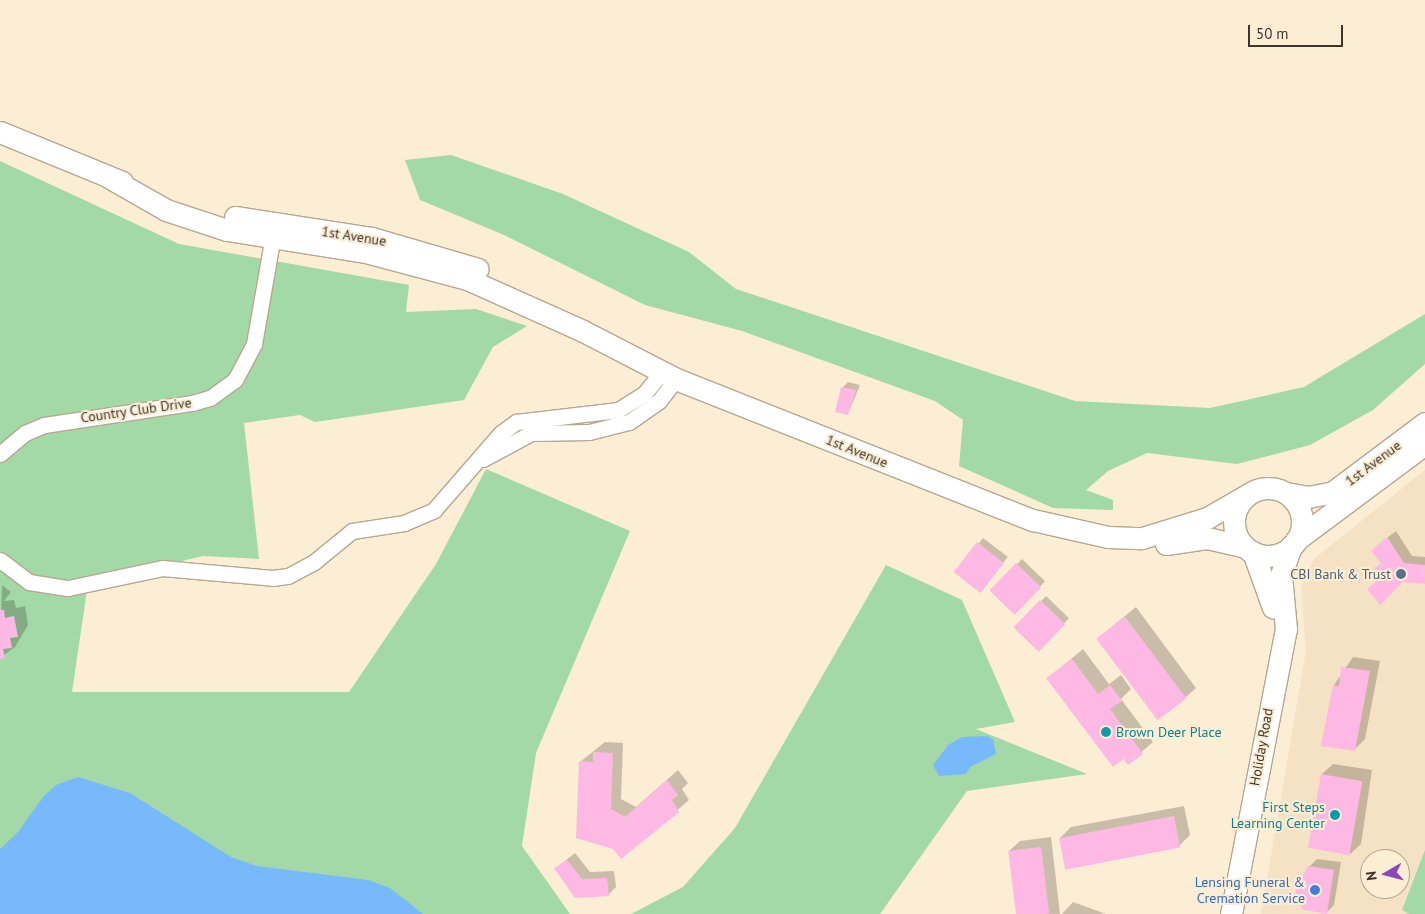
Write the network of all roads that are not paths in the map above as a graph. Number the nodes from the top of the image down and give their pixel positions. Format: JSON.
{"nodes":[{"id":1,"x":0,"y":132,"type":"edge"},
{"id":2,"x":274,"y":233,"type":"junction"},
{"id":3,"x":668,"y":376,"type":"junction"},
{"id":4,"x":1425,"y":423,"type":"edge"},
{"id":5,"x":1425,"y":444,"type":"edge"},
{"id":6,"x":0,"y":454,"type":"edge"},
{"id":7,"x":1286,"y":493,"type":"junction"},
{"id":8,"x":1249,"y":494,"type":"junction"},
{"id":9,"x":1142,"y":538,"type":"junction"},
{"id":10,"x":1293,"y":543,"type":"junction"},
{"id":11,"x":1249,"y":550,"type":"junction"},
{"id":12,"x":0,"y":560,"type":"edge"},
{"id":13,"x":1281,"y":639,"type":"junction"},
{"id":14,"x":1231,"y":914,"type":"edge"}],
"edges":[{"from":1,"to":2,"type":"main road","name":"1st Avenue"},
{"from":2,"to":3,"type":"main road","name":"1st Avenue"},
{"from":2,"to":6,"type":"street","name":"Country Club Drive"},
{"from":3,"to":9,"type":"main road","name":"1st Avenue"},
{"from":3,"to":12,"type":"street"},
{"from":4,"to":7,"type":"main road","name":"1st Avenue"},
{"from":5,"to":10,"type":"main road","name":"1st Avenue"},
{"from":7,"to":8,"type":"main road"},
{"from":7,"to":10,"type":"main road"},
{"from":8,"to":9,"type":"main road","name":"1st Avenue"},
{"from":8,"to":11,"type":"main road"},
{"from":9,"to":11,"type":"main road","name":"1st Avenue"},
{"from":10,"to":11,"type":"main road"},
{"from":10,"to":13,"type":"main road","name":"Holiday Road"},
{"from":11,"to":13,"type":"main road","name":"Holiday Road"},
{"from":13,"to":14,"type":"main road","name":"Holiday Road"}]}
